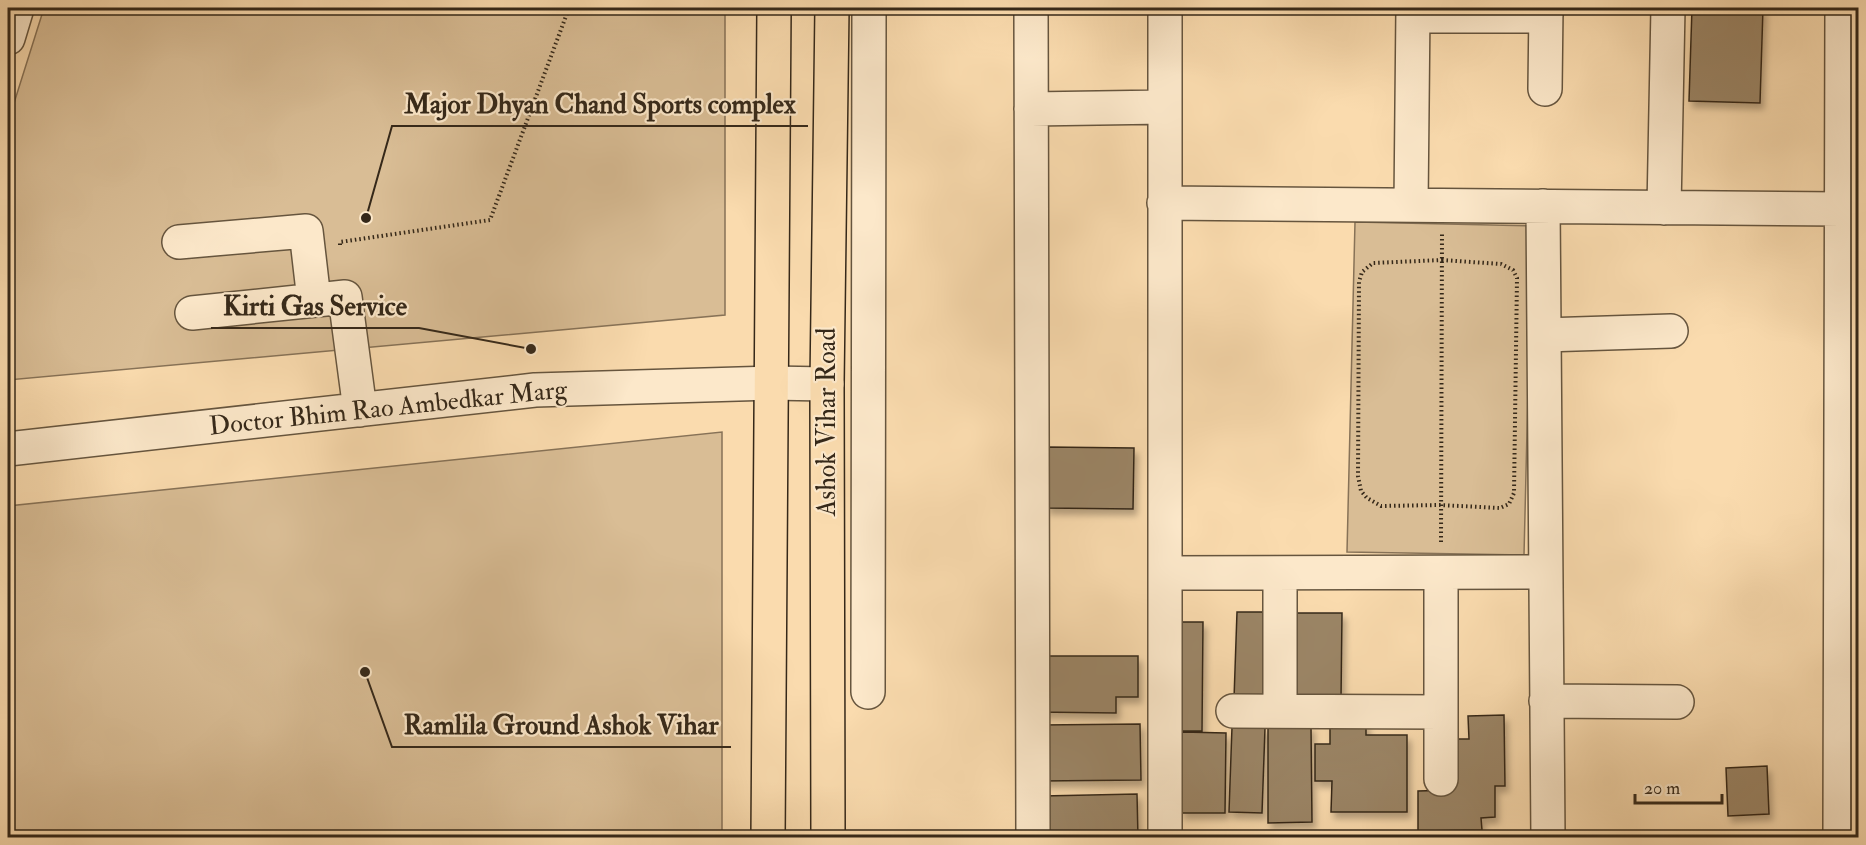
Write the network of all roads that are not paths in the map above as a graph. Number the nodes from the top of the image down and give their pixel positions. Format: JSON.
{"nodes":[{"id":1,"x":17,"y":8,"type":"edge"},
{"id":2,"x":774,"y":8,"type":"edge"},
{"id":3,"x":831,"y":8,"type":"edge"},
{"id":4,"x":1031,"y":8,"type":"edge"},
{"id":5,"x":1165,"y":8,"type":"edge"},
{"id":6,"x":1668,"y":8,"type":"edge"},
{"id":7,"x":1842,"y":8,"type":"edge"},
{"id":8,"x":869,"y":12,"type":"dead end"},
{"id":9,"x":1413,"y":12,"type":"edge"},
{"id":10,"x":1546,"y":12,"type":"edge"},
{"id":11,"x":8,"y":38,"type":"edge"},
{"id":12,"x":1545,"y":89,"type":"dead end"},
{"id":13,"x":830,"y":102,"type":"junction"},
{"id":14,"x":869,"y":102,"type":"junction"},
{"id":15,"x":1165,"y":107,"type":"junction"},
{"id":16,"x":1031,"y":110,"type":"junction"},
{"id":17,"x":1164,"y":203,"type":"junction"},
{"id":18,"x":1411,"y":205,"type":"junction"},
{"id":19,"x":1544,"y":206,"type":"junction"},
{"id":20,"x":1664,"y":208,"type":"junction"},
{"id":21,"x":1841,"y":210,"type":"junction"},
{"id":22,"x":179,"y":242,"type":"dead end"},
{"id":23,"x":869,"y":260,"type":"junction"},
{"id":24,"x":828,"y":261,"type":"junction"},
{"id":25,"x":330,"y":298,"type":"junction"},
{"id":26,"x":192,"y":313,"type":"dead end"},
{"id":27,"x":1671,"y":331,"type":"dead end"},
{"id":28,"x":1544,"y":335,"type":"junction"},
{"id":29,"x":770,"y":383,"type":"junction"},
{"id":30,"x":826,"y":384,"type":"junction"},
{"id":31,"x":360,"y":410,"type":"junction"},
{"id":32,"x":827,"y":420,"type":"junction"},
{"id":33,"x":869,"y":420,"type":"junction"},
{"id":34,"x":8,"y":449,"type":"edge"},
{"id":35,"x":1849,"y":512,"type":"edge"},
{"id":36,"x":1545,"y":572,"type":"junction"},
{"id":37,"x":1165,"y":573,"type":"junction"},
{"id":38,"x":1280,"y":573,"type":"junction"},
{"id":39,"x":1441,"y":573,"type":"junction"},
{"id":40,"x":868,"y":692,"type":"dead end"},
{"id":41,"x":1546,"y":701,"type":"junction"},
{"id":42,"x":1677,"y":702,"type":"dead end"},
{"id":43,"x":1233,"y":711,"type":"dead end"},
{"id":44,"x":1280,"y":711,"type":"junction"},
{"id":45,"x":1441,"y":712,"type":"junction"},
{"id":46,"x":1441,"y":778,"type":"dead end"},
{"id":47,"x":768,"y":837,"type":"edge"},
{"id":48,"x":828,"y":837,"type":"edge"},
{"id":49,"x":1033,"y":837,"type":"edge"},
{"id":50,"x":1165,"y":837,"type":"edge"},
{"id":51,"x":1548,"y":837,"type":"edge"},
{"id":52,"x":1840,"y":837,"type":"edge"}],
"edges":[{"from":1,"to":11,"type":"street"},
{"from":2,"to":29,"type":"main road"},
{"from":3,"to":13,"type":"main road","name":"Ashok Vihar Road"},
{"from":4,"to":16,"type":"street"},
{"from":5,"to":15,"type":"street"},
{"from":6,"to":20,"type":"street"},
{"from":7,"to":21,"type":"street"},
{"from":8,"to":14,"type":"street"},
{"from":9,"to":10,"type":"street"},
{"from":9,"to":18,"type":"street"},
{"from":10,"to":12,"type":"street"},
{"from":13,"to":14,"type":"street"},
{"from":13,"to":24,"type":"main road","name":"Ashok Vihar Road"},
{"from":14,"to":23,"type":"street"},
{"from":15,"to":16,"type":"street"},
{"from":15,"to":17,"type":"street"},
{"from":16,"to":49,"type":"street"},
{"from":17,"to":18,"type":"street"},
{"from":17,"to":37,"type":"street"},
{"from":18,"to":19,"type":"street"},
{"from":19,"to":20,"type":"street"},
{"from":19,"to":28,"type":"street"},
{"from":20,"to":21,"type":"street"},
{"from":21,"to":35,"type":"street"},
{"from":22,"to":25,"type":"street"},
{"from":23,"to":24,"type":"street"},
{"from":23,"to":33,"type":"street"},
{"from":24,"to":30,"type":"main road","name":"Ashok Vihar Road"},
{"from":25,"to":26,"type":"street"},
{"from":25,"to":31,"type":"street"},
{"from":27,"to":28,"type":"street"},
{"from":28,"to":36,"type":"street"},
{"from":29,"to":30,"type":"street","name":"Doctor Bhim Rao Ambedkar Marg"},
{"from":29,"to":31,"type":"street","name":"Doctor Bhim Rao Ambedkar Marg"},
{"from":29,"to":47,"type":"main road"},
{"from":30,"to":32,"type":"main road","name":"Ashok Vihar Road"},
{"from":31,"to":34,"type":"street","name":"Doctor Bhim Rao Ambedkar Marg"},
{"from":32,"to":33,"type":"street"},
{"from":32,"to":48,"type":"main road","name":"Ashok Vihar Road"},
{"from":33,"to":40,"type":"street"},
{"from":35,"to":52,"type":"street"},
{"from":36,"to":39,"type":"street"},
{"from":36,"to":41,"type":"street"},
{"from":37,"to":38,"type":"street"},
{"from":37,"to":50,"type":"street"},
{"from":38,"to":39,"type":"street"},
{"from":38,"to":44,"type":"street"},
{"from":39,"to":45,"type":"street"},
{"from":41,"to":42,"type":"street"},
{"from":41,"to":51,"type":"street"},
{"from":43,"to":44,"type":"street"},
{"from":44,"to":45,"type":"street"},
{"from":45,"to":46,"type":"street"}]}
